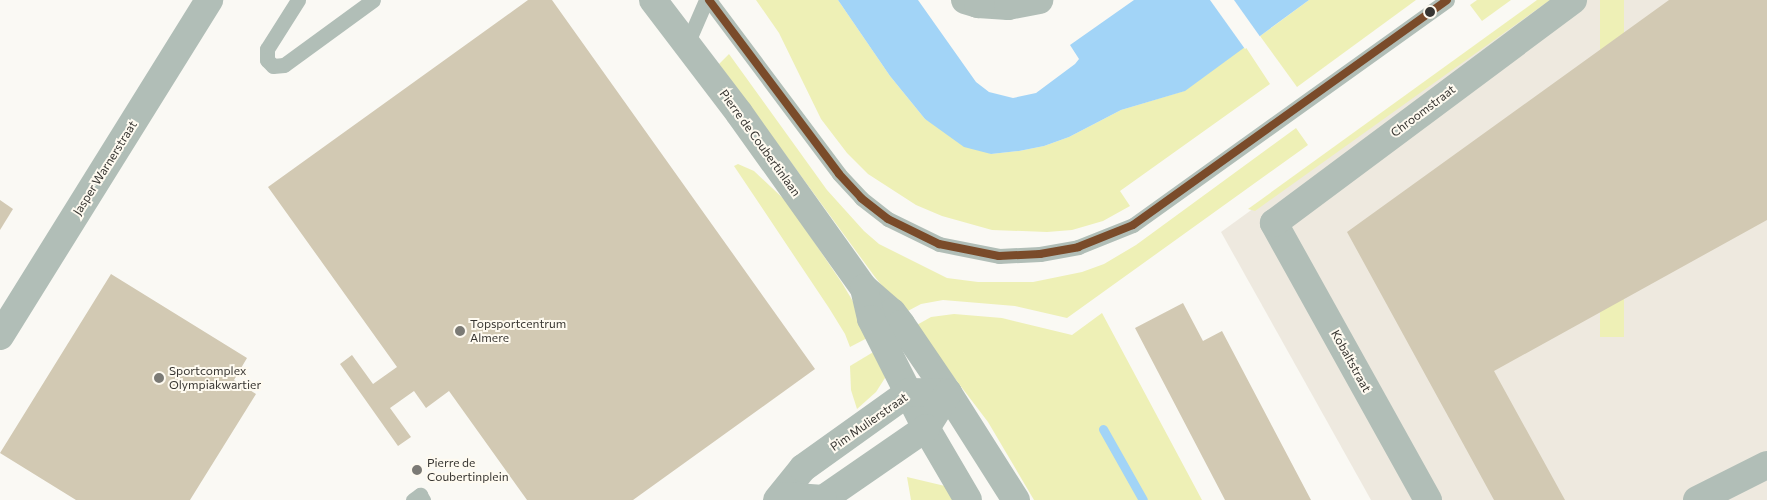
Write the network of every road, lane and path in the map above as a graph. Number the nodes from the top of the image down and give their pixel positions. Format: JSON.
{"nodes":[{"id":1,"x":209,"y":0,"type":"edge"},
{"id":2,"x":298,"y":0,"type":"edge"},
{"id":3,"x":373,"y":0,"type":"edge"},
{"id":4,"x":653,"y":0,"type":"edge"},
{"id":5,"x":708,"y":0,"type":"edge"},
{"id":6,"x":965,"y":0,"type":"edge"},
{"id":7,"x":1039,"y":0,"type":"edge"},
{"id":8,"x":1447,"y":0,"type":"edge"},
{"id":9,"x":1573,"y":0,"type":"edge"},
{"id":10,"x":687,"y":44,"type":"junction"},
{"id":11,"x":1274,"y":223,"type":"joint"},
{"id":12,"x":864,"y":288,"type":"junction"},
{"id":13,"x":0,"y":336,"type":"edge"},
{"id":14,"x":909,"y":392,"type":"junction"},
{"id":15,"x":948,"y":393,"type":"junction"},
{"id":16,"x":926,"y":428,"type":"junction"},
{"id":17,"x":1767,"y":465,"type":"edge"},
{"id":18,"x":780,"y":498,"type":"edge"},
{"id":19,"x":413,"y":500,"type":"edge"},
{"id":20,"x":423,"y":500,"type":"edge"},
{"id":21,"x":968,"y":500,"type":"edge"},
{"id":22,"x":1016,"y":500,"type":"edge"},
{"id":23,"x":1428,"y":500,"type":"edge"},
{"id":24,"x":1697,"y":500,"type":"edge"}],
"edges":[{"from":1,"to":13,"type":"street","name":"Jasper Warnerstraat"},
{"from":2,"to":3,"type":"lane"},
{"from":4,"to":10,"type":"street","name":"Pierre de Coubertinlaan"},
{"from":5,"to":8,"type":"lane"},
{"from":5,"to":10,"type":"lane"},
{"from":6,"to":7,"type":"street"},
{"from":9,"to":11,"type":"street","name":"Chroomstraat"},
{"from":10,"to":12,"type":"street","name":"Pierre de Coubertinlaan"},
{"from":11,"to":23,"type":"street","name":"Kobaltstraat"},
{"from":12,"to":14,"type":"street","name":"Pierre de Coubertinlaan"},
{"from":12,"to":15,"type":"street","name":"Pierre de Coubertinlaan"},
{"from":14,"to":15,"type":"street","name":"Pim Mulierstraat"},
{"from":14,"to":16,"type":"street","name":"Pierre de Coubertinlaan"},
{"from":14,"to":18,"type":"street","name":"Pim Mulierstraat"},
{"from":15,"to":16,"type":"street","name":"Pim Mulierstraat"},
{"from":15,"to":22,"type":"street","name":"Pierre de Coubertinlaan"},
{"from":16,"to":18,"type":"street","name":"Pim Mulierstraat"},
{"from":16,"to":21,"type":"street","name":"Pierre de Coubertinlaan"},
{"from":17,"to":24,"type":"street"},
{"from":19,"to":20,"type":"lane"}]}
